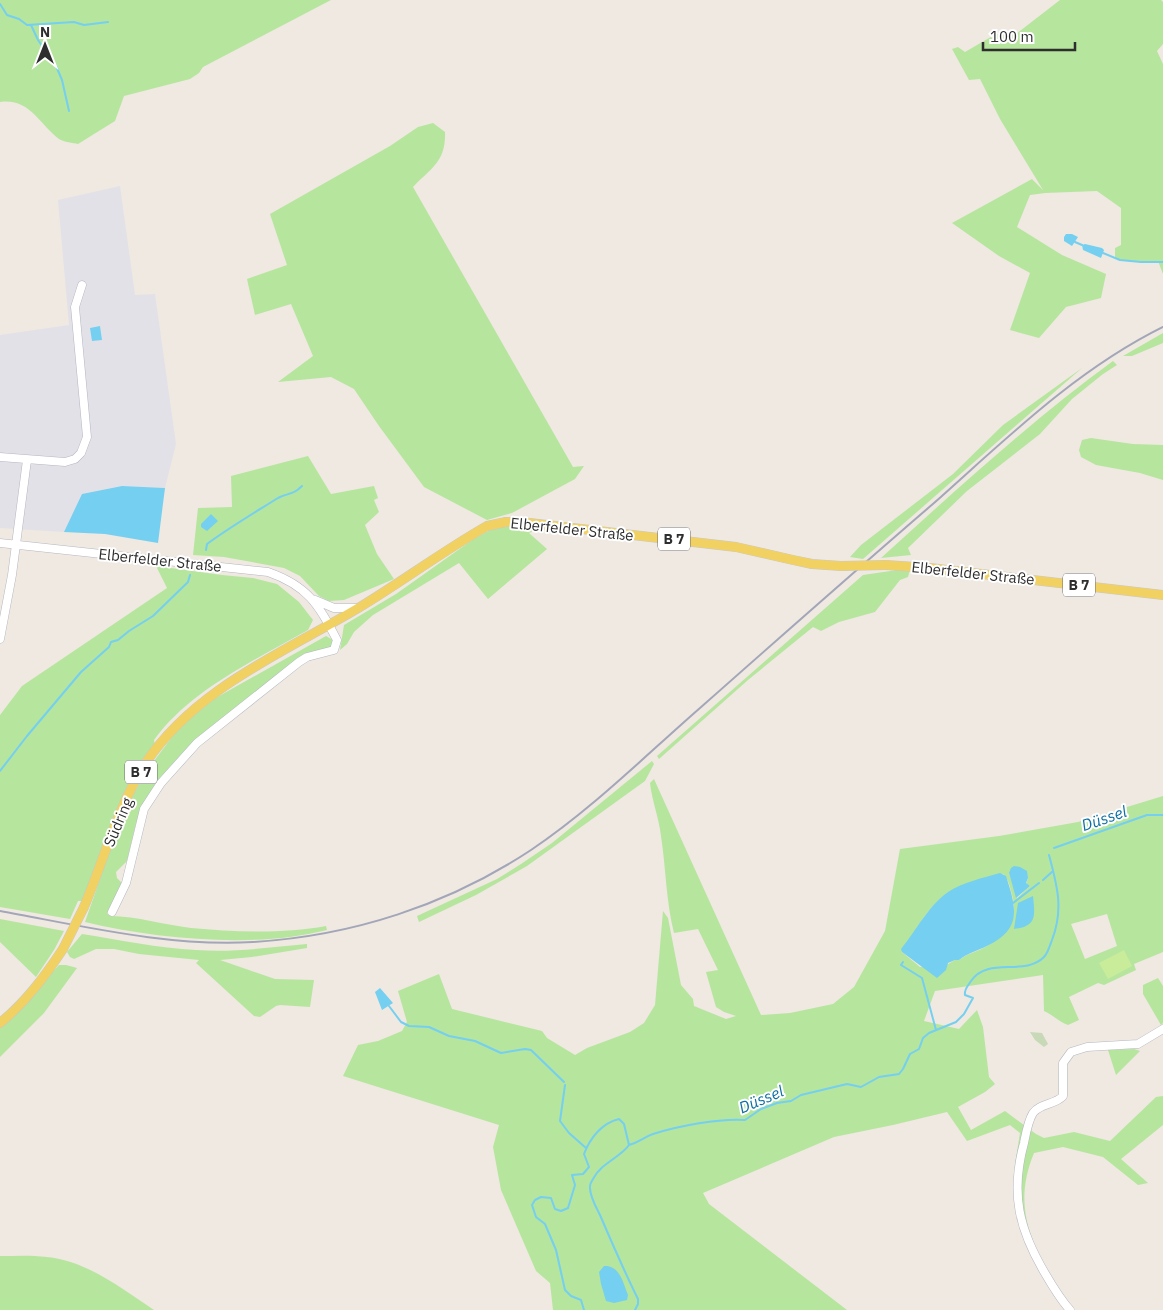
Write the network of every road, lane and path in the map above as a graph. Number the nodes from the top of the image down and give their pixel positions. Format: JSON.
{"nodes":[{"id":1,"x":82,"y":285,"type":"dead end"},
{"id":2,"x":0,"y":457,"type":"edge"},
{"id":3,"x":26,"y":460,"type":"junction"},
{"id":4,"x":0,"y":543,"type":"edge"},
{"id":5,"x":16,"y":545,"type":"junction"},
{"id":6,"x":1163,"y":595,"type":"edge"},
{"id":7,"x":313,"y":599,"type":"junction"},
{"id":8,"x":358,"y":608,"type":"junction"},
{"id":9,"x":329,"y":625,"type":"junction"},
{"id":10,"x":0,"y":639,"type":"edge"},
{"id":11,"x":112,"y":912,"type":"dead end"},
{"id":12,"x":0,"y":1023,"type":"edge"},
{"id":13,"x":1163,"y":1029,"type":"edge"},
{"id":14,"x":1070,"y":1310,"type":"edge"}],
"edges":[{"from":1,"to":3,"type":"street"},
{"from":2,"to":3,"type":"street"},
{"from":3,"to":5,"type":"street"},
{"from":4,"to":5,"type":"street","name":"Elberfelder Straße"},
{"from":5,"to":7,"type":"street","name":"Elberfelder Straße"},
{"from":5,"to":10,"type":"street"},
{"from":6,"to":8,"type":"main road","name":"Elberfelder Straße","number":"B 7","bridge":true},
{"from":7,"to":8,"type":"street"},
{"from":7,"to":9,"type":"street","name":"Elberfelder Straße"},
{"from":8,"to":9,"type":"main road","name":"Elberfelder Straße","number":"B 7"},
{"from":9,"to":11,"type":"street"},
{"from":9,"to":12,"type":"main road","name":"Südring","number":"B 7","bridge":true},
{"from":13,"to":14,"type":"street"}]}
